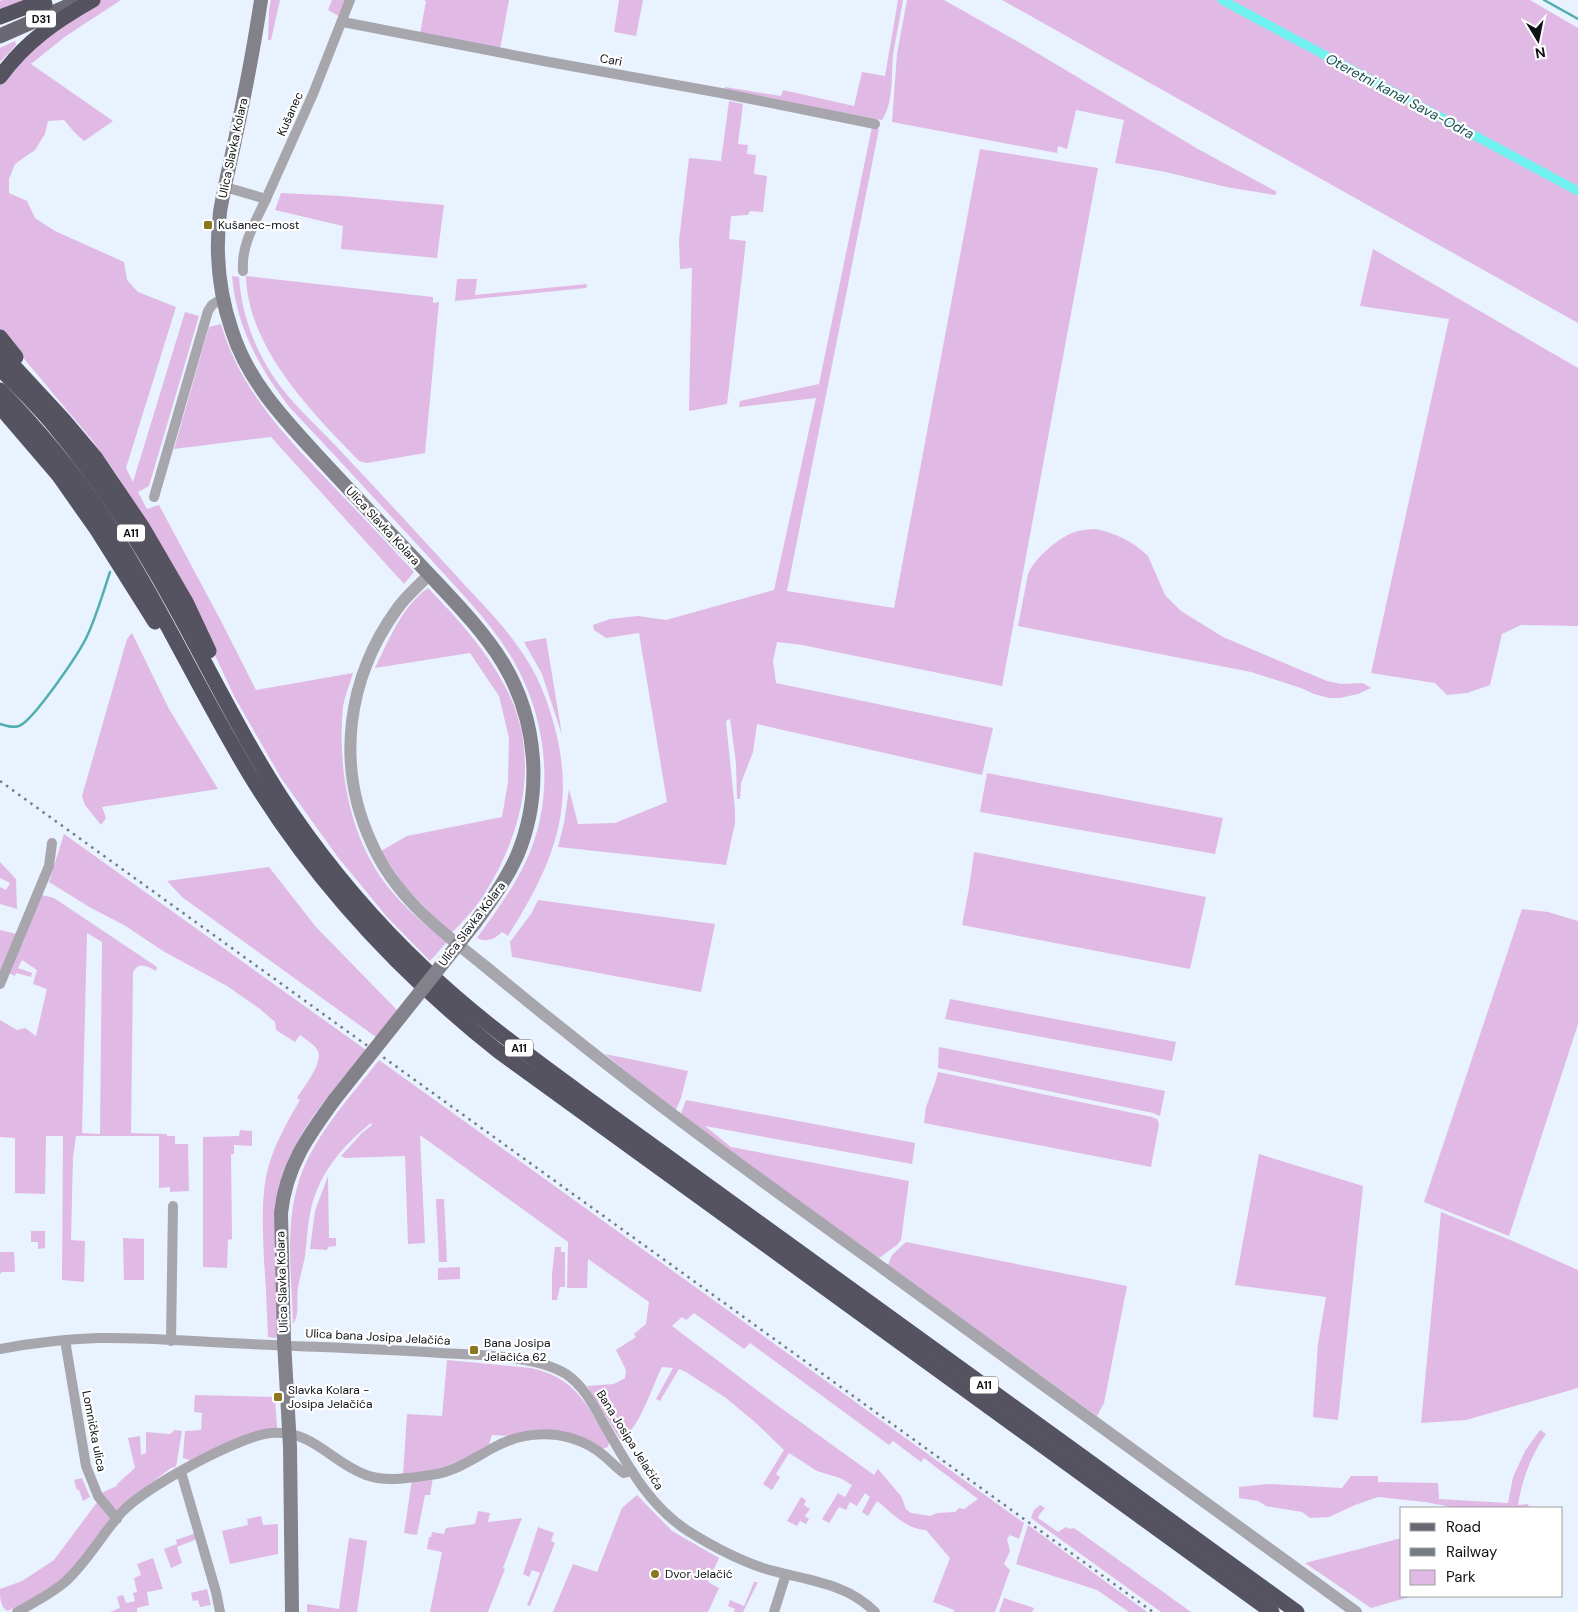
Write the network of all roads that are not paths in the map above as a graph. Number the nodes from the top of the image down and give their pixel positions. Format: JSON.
{"nodes":[{"id":1,"x":82,"y":0,"type":"edge"},
{"id":2,"x":94,"y":0,"type":"edge"},
{"id":3,"x":262,"y":0,"type":"edge"},
{"id":4,"x":350,"y":0,"type":"edge"},
{"id":5,"x":49,"y":2,"type":"edge"},
{"id":6,"x":0,"y":17,"type":"edge"},
{"id":7,"x":343,"y":22,"type":"junction"},
{"id":8,"x":0,"y":24,"type":"edge"},
{"id":9,"x":0,"y":36,"type":"edge"},
{"id":10,"x":0,"y":77,"type":"edge"},
{"id":11,"x":875,"y":124,"type":"dead end"},
{"id":12,"x":226,"y":187,"type":"junction"},
{"id":13,"x":266,"y":199,"type":"junction"},
{"id":14,"x":243,"y":272,"type":"dead end"},
{"id":15,"x":222,"y":298,"type":"junction"},
{"id":16,"x":0,"y":336,"type":"edge"},
{"id":17,"x":0,"y":351,"type":"edge"},
{"id":18,"x":0,"y":369,"type":"edge"},
{"id":19,"x":0,"y":390,"type":"edge"},
{"id":20,"x":0,"y":407,"type":"edge"},
{"id":21,"x":64,"y":419,"type":"junction"},
{"id":22,"x":154,"y":497,"type":"dead end"},
{"id":23,"x":429,"y":575,"type":"junction"},
{"id":24,"x":195,"y":677,"type":"junction"},
{"id":25,"x":234,"y":718,"type":"junction"},
{"id":26,"x":52,"y":843,"type":"dead end"},
{"id":27,"x":0,"y":984,"type":"edge"},
{"id":28,"x":173,"y":1206,"type":"dead end"},
{"id":29,"x":65,"y":1340,"type":"junction"},
{"id":30,"x":171,"y":1341,"type":"junction"},
{"id":31,"x":284,"y":1344,"type":"junction"},
{"id":32,"x":0,"y":1349,"type":"edge"},
{"id":33,"x":523,"y":1360,"type":"joint"},
{"id":34,"x":290,"y":1434,"type":"junction"},
{"id":35,"x":632,"y":1471,"type":"junction"},
{"id":36,"x":181,"y":1472,"type":"junction"},
{"id":37,"x":117,"y":1518,"type":"junction"},
{"id":38,"x":786,"y":1574,"type":"junction"},
{"id":39,"x":17,"y":1612,"type":"edge"},
{"id":40,"x":220,"y":1612,"type":"edge"},
{"id":41,"x":292,"y":1612,"type":"edge"},
{"id":42,"x":774,"y":1612,"type":"edge"},
{"id":43,"x":875,"y":1612,"type":"edge"},
{"id":44,"x":1272,"y":1612,"type":"edge"},
{"id":45,"x":1297,"y":1612,"type":"edge"},
{"id":46,"x":1356,"y":1612,"type":"edge"}],
"edges":[{"from":1,"to":9,"type":"main road","number":"D31"},
{"from":2,"to":10,"type":"highway"},
{"from":3,"to":12,"type":"main road","name":"Ulica Slavka Kolara"},
{"from":4,"to":7,"type":"street","name":"Kušanec"},
{"from":5,"to":6,"type":"highway"},
{"from":5,"to":8,"type":"main road","number":"D31"},
{"from":7,"to":11,"type":"street","name":"Cari"},
{"from":7,"to":13,"type":"street","name":"Kušanec"},
{"from":12,"to":13,"type":"street"},
{"from":12,"to":15,"type":"main road","name":"Ulica Slavka Kolara"},
{"from":13,"to":14,"type":"street","name":"Kušanec"},
{"from":15,"to":22,"type":"street"},
{"from":15,"to":23,"type":"main road","name":"Ulica Slavka Kolara"},
{"from":16,"to":21,"type":"highway"},
{"from":17,"to":21,"type":"highway"},
{"from":18,"to":25,"type":"highway","number":"A11"},
{"from":19,"to":24,"type":"highway","number":"A11"},
{"from":20,"to":24,"type":"highway"},
{"from":21,"to":25,"type":"highway"},
{"from":23,"to":31,"type":"main road","name":"Ulica Slavka Kolara","bridge":true},
{"from":23,"to":46,"type":"street"},
{"from":24,"to":44,"type":"highway","number":"A11"},
{"from":25,"to":45,"type":"highway","number":"A11"},
{"from":26,"to":27,"type":"street"},
{"from":28,"to":30,"type":"street"},
{"from":29,"to":30,"type":"street","name":"Ulica bana Josipa Jelačića"},
{"from":29,"to":32,"type":"street","name":"Ulica bana Josipa Jelačića"},
{"from":29,"to":37,"type":"street","name":"Lomnička ulica"},
{"from":30,"to":31,"type":"street","name":"Ulica bana Josipa Jelačića"},
{"from":31,"to":33,"type":"street","name":"Ulica bana Josipa Jelačića"},
{"from":31,"to":34,"type":"main road","name":"Ulica Slavka Kolara"},
{"from":33,"to":35,"type":"street","name":"Bana Josipa Jelačića"},
{"from":34,"to":35,"type":"street"},
{"from":34,"to":36,"type":"street"},
{"from":34,"to":41,"type":"main road","name":"Ulica Slavka Kolara"},
{"from":35,"to":38,"type":"street","name":"Bana Josipa Jelačića"},
{"from":36,"to":37,"type":"street"},
{"from":36,"to":40,"type":"street"},
{"from":37,"to":39,"type":"street"},
{"from":38,"to":42,"type":"street"},
{"from":38,"to":43,"type":"street","name":"Bana Josipa Jelačića"}]}
